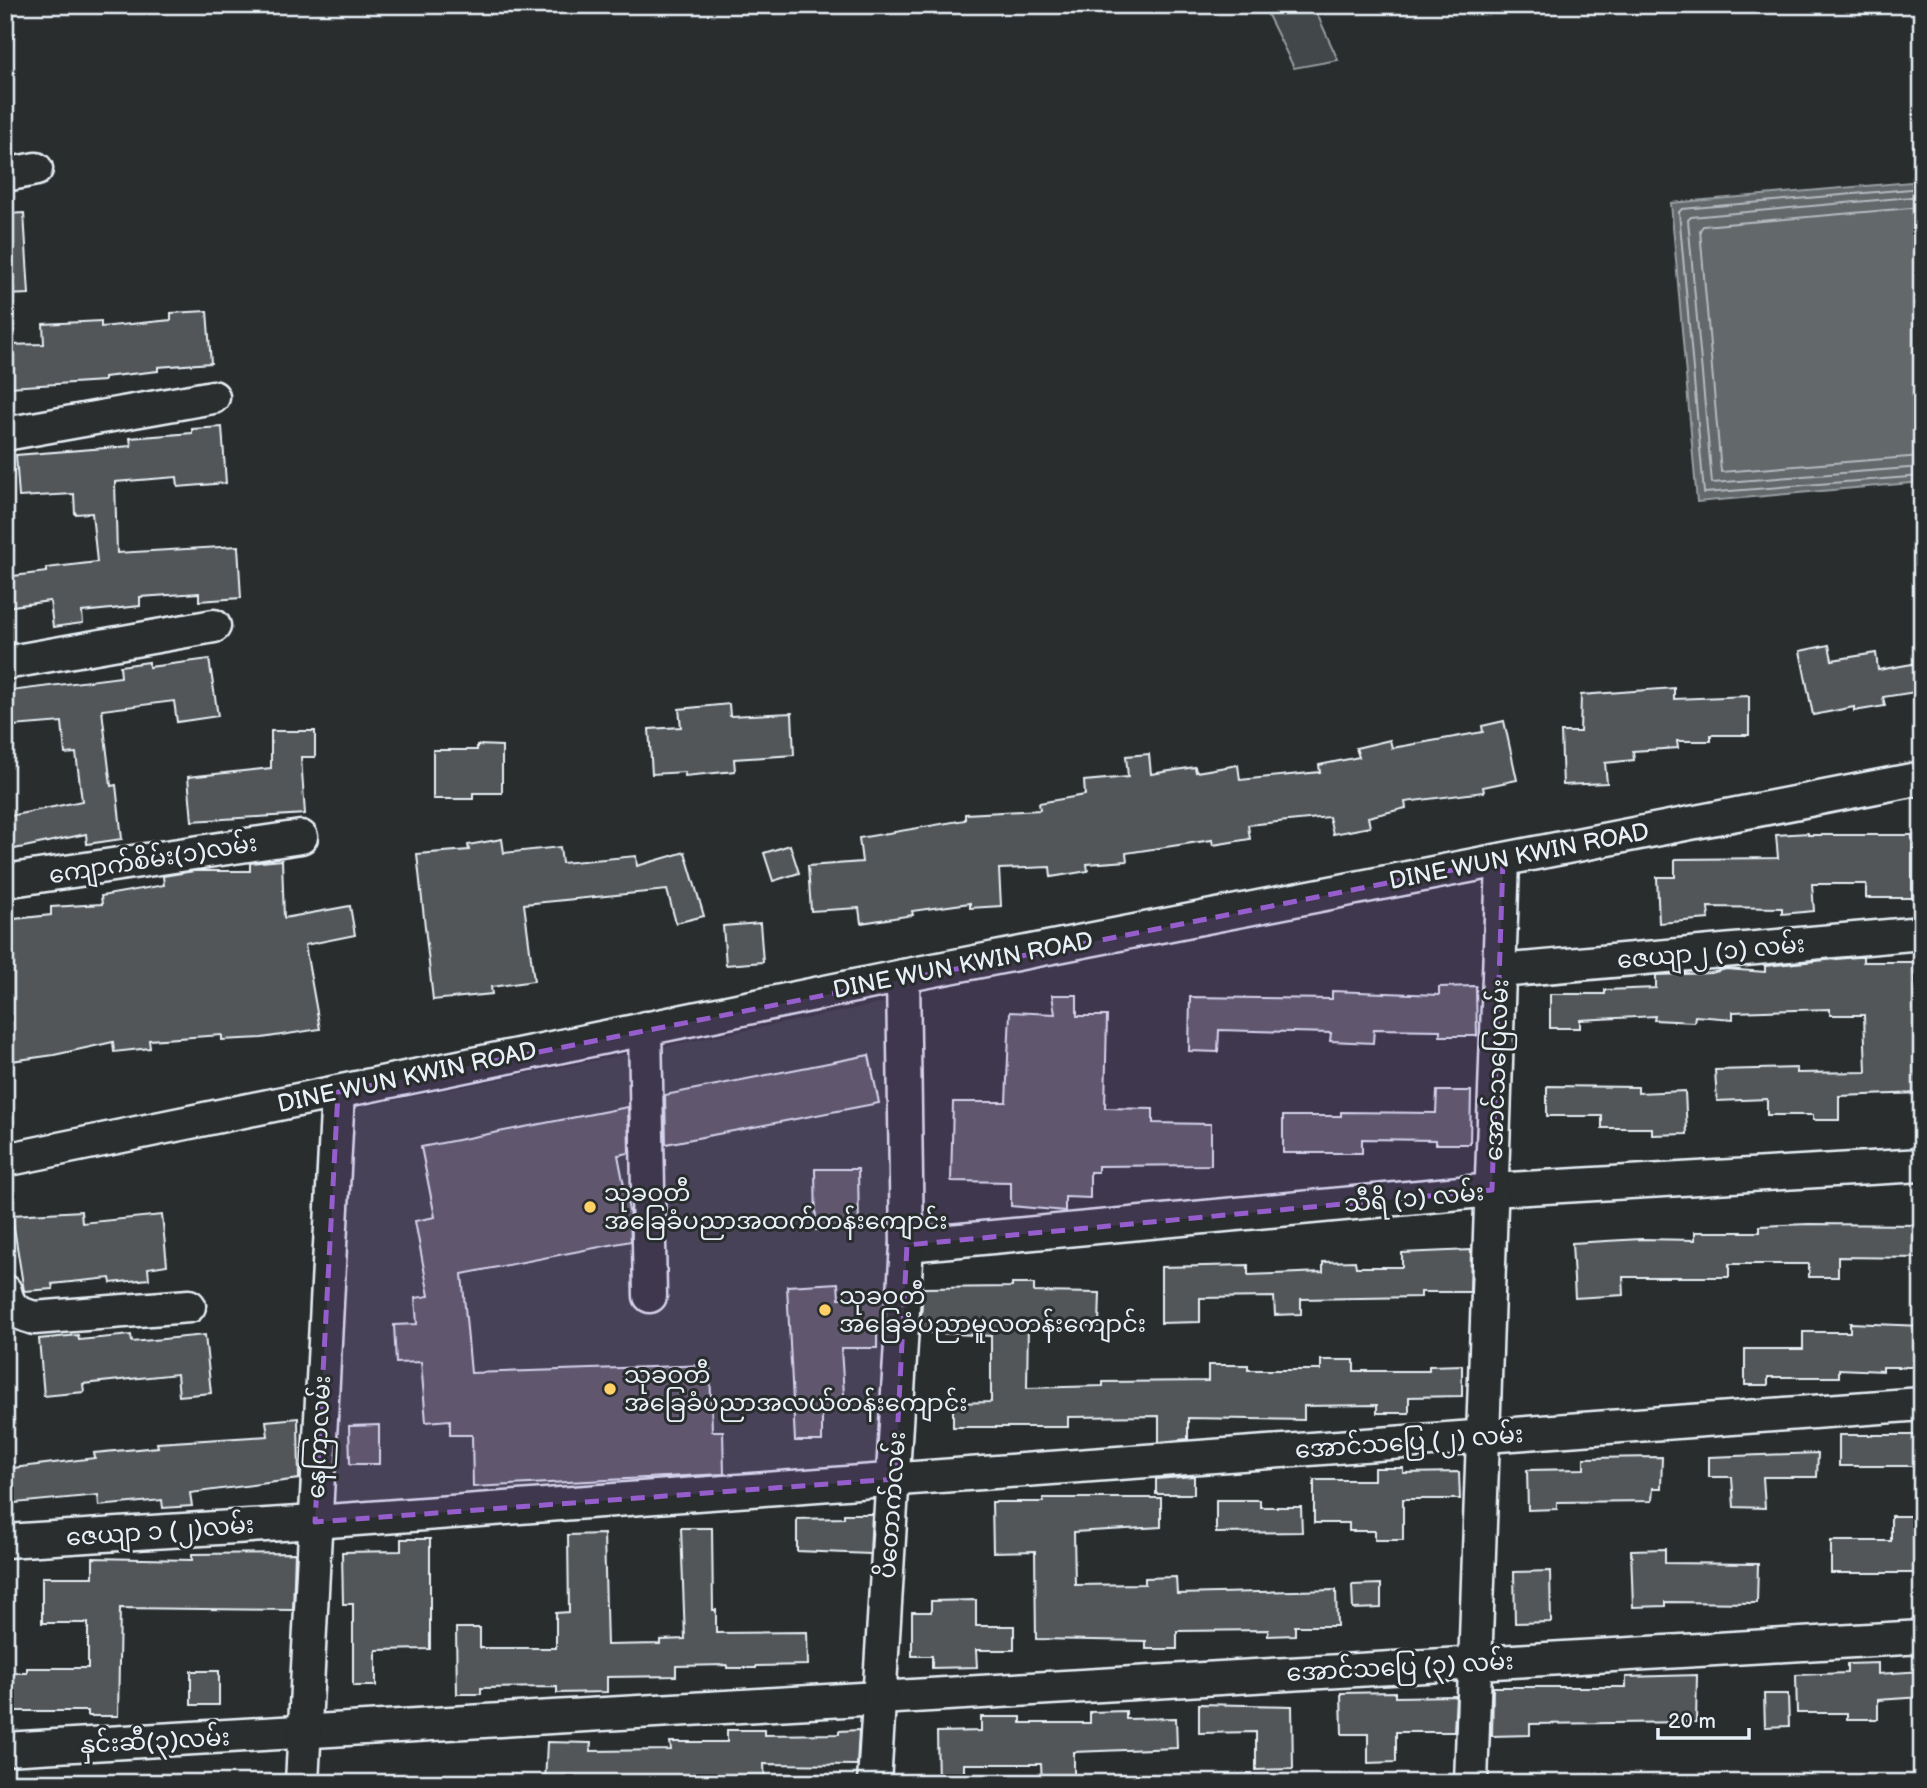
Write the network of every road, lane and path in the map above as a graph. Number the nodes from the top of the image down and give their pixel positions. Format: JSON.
{"nodes":[{"id":1,"x":36,"y":169,"type":"dead end"},
{"id":2,"x":5,"y":175,"type":"edge"},
{"id":3,"x":213,"y":397,"type":"dead end"},
{"id":4,"x":5,"y":434,"type":"edge"},
{"id":5,"x":214,"y":626,"type":"dead end"},
{"id":6,"x":5,"y":663,"type":"edge"},
{"id":7,"x":1922,"y":778,"type":"edge"},
{"id":8,"x":301,"y":837,"type":"dead end"},
{"id":9,"x":1503,"y":860,"type":"junction"},
{"id":10,"x":5,"y":881,"type":"edge"},
{"id":11,"x":1922,"y":933,"type":"edge"},
{"id":12,"x":1500,"y":971,"type":"junction"},
{"id":13,"x":902,"y":976,"type":"junction"},
{"id":14,"x":645,"y":1028,"type":"junction"},
{"id":15,"x":338,"y":1092,"type":"junction"},
{"id":16,"x":5,"y":1160,"type":"edge"},
{"id":17,"x":1922,"y":1165,"type":"edge"},
{"id":18,"x":1492,"y":1191,"type":"junction"},
{"id":19,"x":907,"y":1245,"type":"junction"},
{"id":20,"x":5,"y":1291,"type":"edge"},
{"id":21,"x":650,"y":1296,"type":"dead end"},
{"id":22,"x":189,"y":1306,"type":"dead end"},
{"id":23,"x":1922,"y":1404,"type":"edge"},
{"id":24,"x":1484,"y":1437,"type":"junction"},
{"id":25,"x":895,"y":1479,"type":"junction"},
{"id":26,"x":315,"y":1522,"type":"junction"},
{"id":27,"x":5,"y":1541,"type":"edge"},
{"id":28,"x":1922,"y":1637,"type":"edge"},
{"id":29,"x":1475,"y":1662,"type":"junction"},
{"id":30,"x":877,"y":1697,"type":"junction"},
{"id":31,"x":305,"y":1733,"type":"junction"},
{"id":32,"x":5,"y":1749,"type":"edge"},
{"id":33,"x":302,"y":1783,"type":"edge"},
{"id":34,"x":874,"y":1783,"type":"edge"},
{"id":35,"x":1471,"y":1783,"type":"edge"}],
"edges":[{"from":1,"to":2,"type":"street"},
{"from":3,"to":4,"type":"street"},
{"from":5,"to":6,"type":"street"},
{"from":7,"to":9,"type":"street","name":"DINE WUN KWIN ROAD"},
{"from":8,"to":10,"type":"street","name":"ကျောက်စိမ်း(၁)လမ်း"},
{"from":9,"to":12,"type":"street","name":"အောင်သပြေလမ်း"},
{"from":9,"to":13,"type":"street","name":"DINE WUN KWIN ROAD"},
{"from":11,"to":12,"type":"street","name":"ဇေယျာ၂ (၁) လမ်း"},
{"from":12,"to":18,"type":"street","name":"အောင်သပြေလမ်း"},
{"from":13,"to":14,"type":"street","name":"DINE WUN KWIN ROAD"},
{"from":13,"to":19,"type":"street","name":"ပိတောက်လမ်း"},
{"from":14,"to":15,"type":"street","name":"DINE WUN KWIN ROAD"},
{"from":14,"to":21,"type":"street"},
{"from":15,"to":16,"type":"street","name":"DINE WUN KWIN ROAD"},
{"from":15,"to":26,"type":"street","name":"နေကြာလမ်း"},
{"from":17,"to":18,"type":"street","name":"သီရိ (၁) လမ်း"},
{"from":18,"to":19,"type":"street","name":"သီရိ (၁) လမ်း"},
{"from":18,"to":24,"type":"street","name":"အောင်သပြေလမ်း"},
{"from":19,"to":25,"type":"street","name":"ပိတောက်လမ်း"},
{"from":20,"to":22,"type":"street"},
{"from":23,"to":24,"type":"street","name":"အောင်သပြေ (၂) လမ်း"},
{"from":24,"to":25,"type":"street","name":"အောင်သပြေ (၂) လမ်း"},
{"from":24,"to":29,"type":"street","name":"အောင်သပြေလမ်း"},
{"from":25,"to":26,"type":"street","name":"အောင်သပြေ (၂) လမ်း"},
{"from":25,"to":30,"type":"street","name":"ပိတောက်လမ်း"},
{"from":26,"to":27,"type":"street","name":"ဇေယျာ ၁ (၂)လမ်း"},
{"from":26,"to":31,"type":"street","name":"နေကြာလမ်း"},
{"from":28,"to":29,"type":"street","name":"အောင်သပြေ (၃) လမ်း"},
{"from":29,"to":30,"type":"street","name":"အောင်သပြေ (၃) လမ်း"},
{"from":29,"to":35,"type":"street","name":"အောင်သပြေလမ်း"},
{"from":30,"to":31,"type":"street","name":"အောင်သပြေ (၃) လမ်း"},
{"from":30,"to":34,"type":"street","name":"ပိတောက်လမ်း"},
{"from":31,"to":32,"type":"street","name":"နှင်းဆီ(၃)လမ်း"},
{"from":31,"to":33,"type":"street","name":"နေကြာလမ်း"}]}
